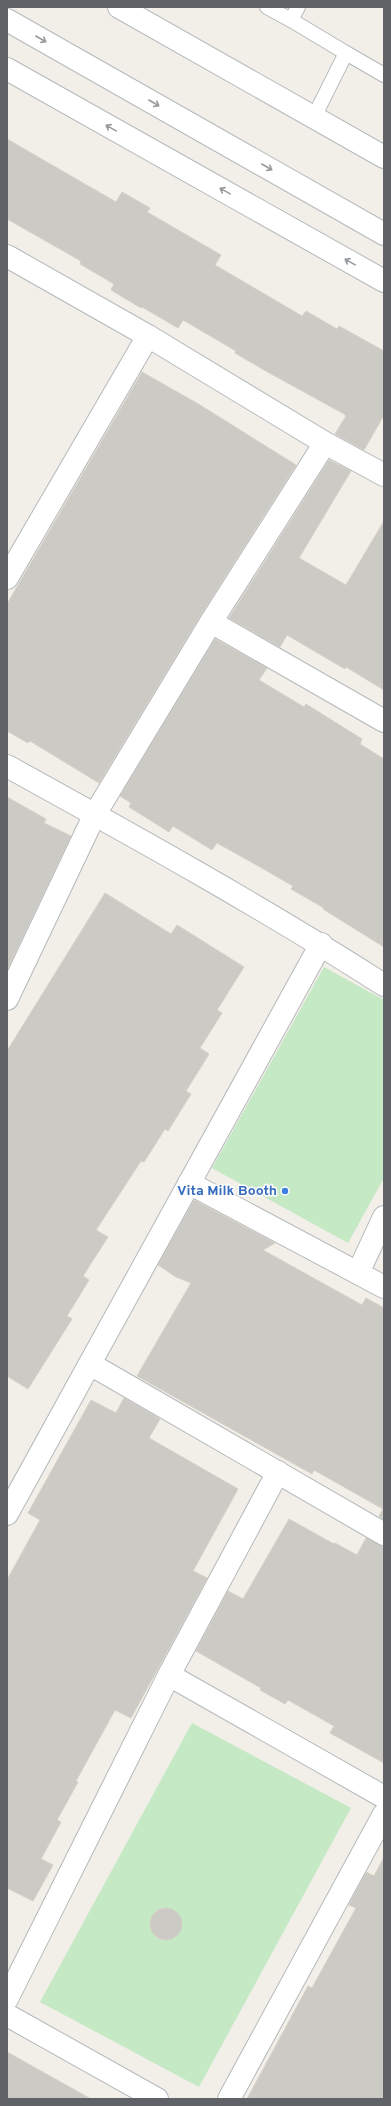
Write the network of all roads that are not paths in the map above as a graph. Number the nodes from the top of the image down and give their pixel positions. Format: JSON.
{"nodes":[{"id":1,"x":119,"y":7,"type":"edge"},
{"id":2,"x":267,"y":7,"type":"edge"},
{"id":3,"x":298,"y":7,"type":"edge"},
{"id":4,"x":7,"y":20,"type":"edge"},
{"id":5,"x":291,"y":20,"type":"junction"},
{"id":6,"x":346,"y":52,"type":"junction"},
{"id":7,"x":7,"y":69,"type":"edge"},
{"id":8,"x":384,"y":75,"type":"edge"},
{"id":9,"x":314,"y":117,"type":"junction"},
{"id":10,"x":384,"y":157,"type":"edge"},
{"id":11,"x":384,"y":234,"type":"edge"},
{"id":12,"x":7,"y":256,"type":"edge"},
{"id":13,"x":384,"y":281,"type":"edge"},
{"id":14,"x":148,"y":336,"type":"junction"},
{"id":15,"x":325,"y":443,"type":"junction"},
{"id":16,"x":384,"y":475,"type":"edge"},
{"id":17,"x":7,"y":578,"type":"edge"},
{"id":18,"x":211,"y":622,"type":"junction"},
{"id":19,"x":384,"y":721,"type":"edge"},
{"id":20,"x":7,"y":766,"type":"edge"},
{"id":21,"x":95,"y":814,"type":"junction"},
{"id":22,"x":321,"y":944,"type":"junction"},
{"id":23,"x":384,"y":984,"type":"edge"},
{"id":24,"x":7,"y":998,"type":"edge"},
{"id":25,"x":189,"y":1183,"type":"junction"},
{"id":26,"x":384,"y":1217,"type":"edge"},
{"id":27,"x":358,"y":1273,"type":"junction"},
{"id":28,"x":384,"y":1287,"type":"edge"},
{"id":29,"x":90,"y":1364,"type":"junction"},
{"id":30,"x":278,"y":1472,"type":"junction"},
{"id":31,"x":7,"y":1514,"type":"edge"},
{"id":32,"x":384,"y":1534,"type":"edge"},
{"id":33,"x":169,"y":1675,"type":"junction"},
{"id":34,"x":384,"y":1797,"type":"edge"},
{"id":35,"x":384,"y":1814,"type":"edge"},
{"id":36,"x":7,"y":1999,"type":"edge"},
{"id":37,"x":7,"y":2015,"type":"edge"},
{"id":38,"x":157,"y":2099,"type":"edge"},
{"id":39,"x":230,"y":2099,"type":"edge"}],
"edges":[{"from":1,"to":9,"type":"street"},
{"from":2,"to":5,"type":"lane"},
{"from":3,"to":5,"type":"lane"},
{"from":4,"to":11,"type":"street","one_way":true},
{"from":5,"to":6,"type":"lane"},
{"from":6,"to":8,"type":"lane"},
{"from":6,"to":9,"type":"lane"},
{"from":13,"to":7,"type":"street","one_way":true},
{"from":9,"to":10,"type":"street"},
{"from":12,"to":14,"type":"street"},
{"from":14,"to":15,"type":"street"},
{"from":14,"to":17,"type":"street"},
{"from":15,"to":16,"type":"street"},
{"from":15,"to":18,"type":"street"},
{"from":18,"to":19,"type":"street"},
{"from":18,"to":21,"type":"street"},
{"from":20,"to":21,"type":"street"},
{"from":21,"to":22,"type":"street"},
{"from":21,"to":24,"type":"street"},
{"from":22,"to":23,"type":"street"},
{"from":22,"to":25,"type":"street"},
{"from":25,"to":27,"type":"street"},
{"from":25,"to":29,"type":"street"},
{"from":26,"to":27,"type":"street"},
{"from":27,"to":28,"type":"street"},
{"from":29,"to":30,"type":"street"},
{"from":29,"to":31,"type":"street"},
{"from":30,"to":32,"type":"street"},
{"from":30,"to":33,"type":"street"},
{"from":33,"to":34,"type":"street"},
{"from":33,"to":36,"type":"street"},
{"from":35,"to":39,"type":"street"},
{"from":37,"to":38,"type":"street"}]}
